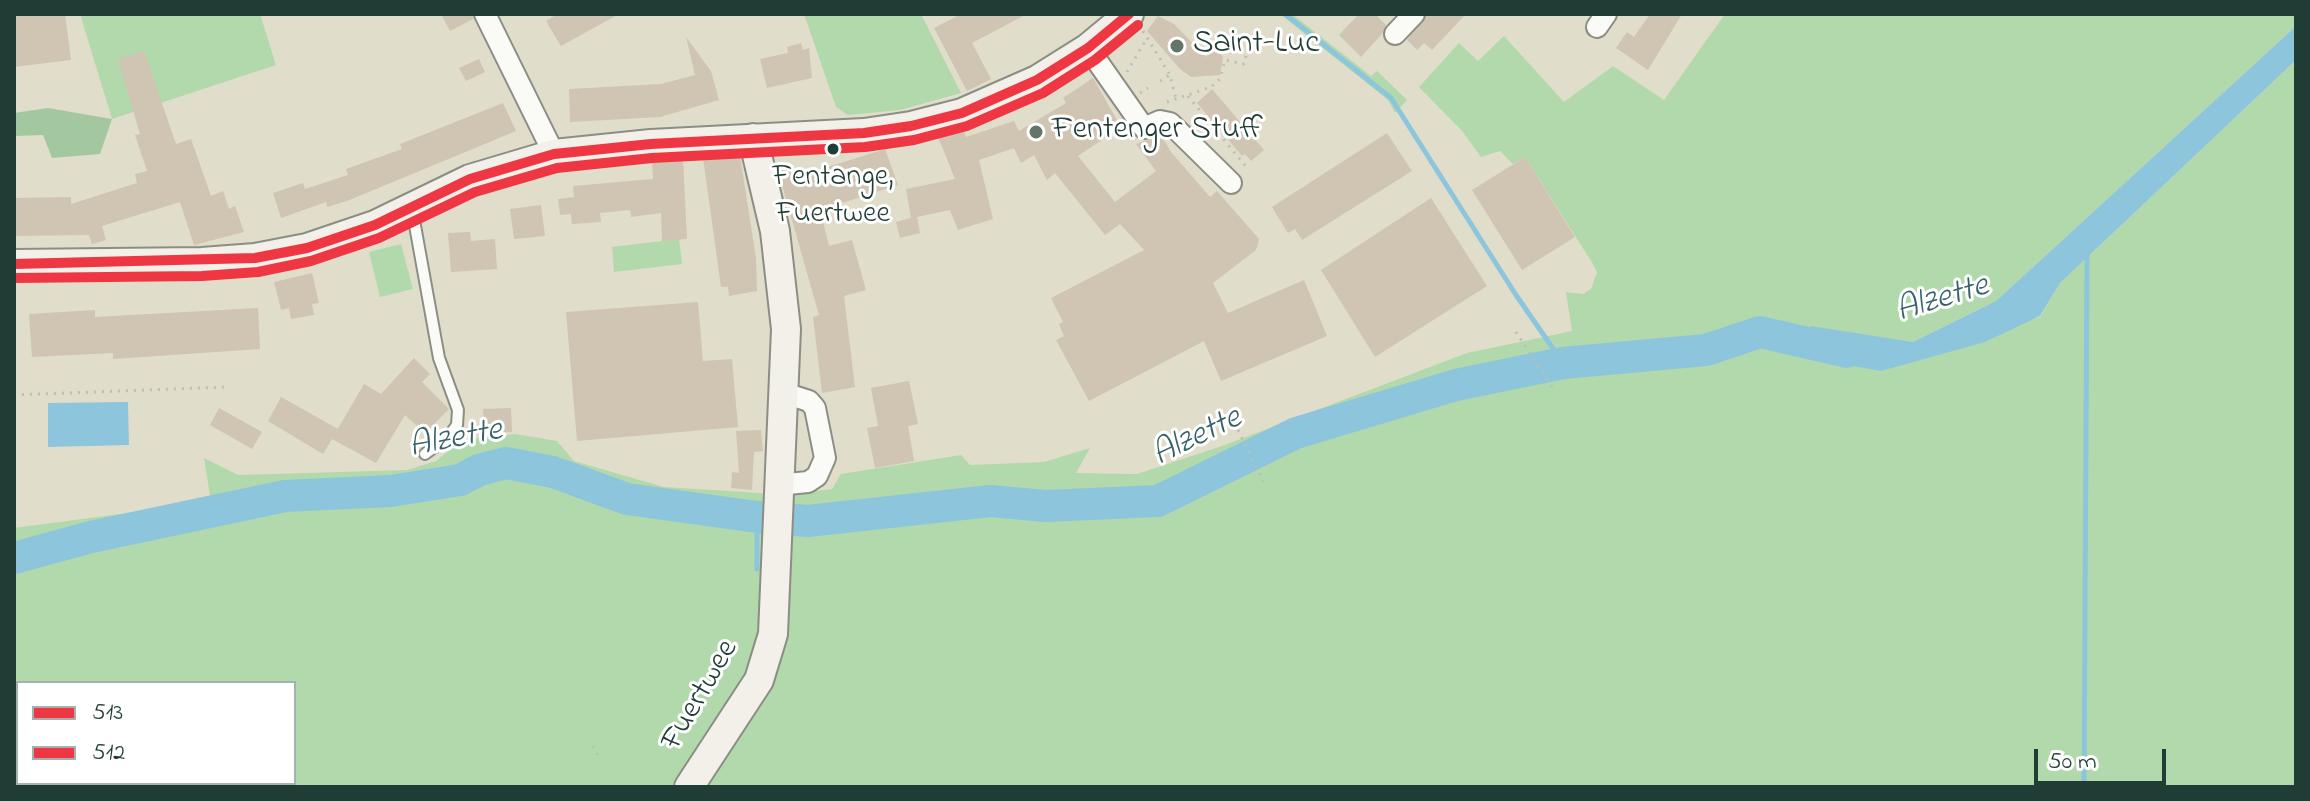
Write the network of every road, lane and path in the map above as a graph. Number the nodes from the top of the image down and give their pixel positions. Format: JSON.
{"nodes":[{"id":1,"x":485,"y":14,"type":"edge"},
{"id":2,"x":1414,"y":14,"type":"edge"},
{"id":3,"x":1136,"y":22,"type":"edge"},
{"id":4,"x":1395,"y":34,"type":"dead end"},
{"id":5,"x":1251,"y":36,"type":"dead end"},
{"id":6,"x":1147,"y":38,"type":"junction"},
{"id":7,"x":1088,"y":48,"type":"junction"},
{"id":8,"x":1170,"y":75,"type":"junction"},
{"id":9,"x":1127,"y":77,"type":"dead end"},
{"id":10,"x":1160,"y":81,"type":"dead end"},
{"id":11,"x":1134,"y":85,"type":"dead end"},
{"id":12,"x":1148,"y":88,"type":"dead end"},
{"id":13,"x":1140,"y":93,"type":"junction"},
{"id":14,"x":1188,"y":96,"type":"junction"},
{"id":15,"x":1147,"y":99,"type":"dead end"},
{"id":16,"x":1176,"y":99,"type":"junction"},
{"id":17,"x":1163,"y":102,"type":"dead end"},
{"id":18,"x":753,"y":138,"type":"junction"},
{"id":19,"x":554,"y":154,"type":"junction"},
{"id":20,"x":1248,"y":169,"type":"dead end"},
{"id":21,"x":1231,"y":183,"type":"dead end"},
{"id":22,"x":412,"y":208,"type":"junction"},
{"id":23,"x":14,"y":264,"type":"edge"},
{"id":24,"x":1516,"y":332,"type":"dead end"},
{"id":25,"x":226,"y":387,"type":"dead end"},
{"id":26,"x":1552,"y":387,"type":"dead end"},
{"id":27,"x":784,"y":393,"type":"junction"},
{"id":28,"x":14,"y":395,"type":"edge"},
{"id":29,"x":1238,"y":430,"type":"dead end"},
{"id":30,"x":425,"y":454,"type":"dead end"},
{"id":31,"x":1265,"y":485,"type":"dead end"},
{"id":32,"x":777,"y":488,"type":"junction"},
{"id":33,"x":593,"y":746,"type":"dead end"},
{"id":34,"x":600,"y":759,"type":"dead end"},
{"id":35,"x":689,"y":787,"type":"edge"}],
"edges":[{"from":1,"to":19,"type":"street"},
{"from":2,"to":4,"type":"street"},
{"from":3,"to":6,"type":"path"},
{"from":3,"to":7,"type":"main road"},
{"from":5,"to":14,"type":"path"},
{"from":6,"to":8,"type":"path"},
{"from":6,"to":9,"type":"path"},
{"from":7,"to":18,"type":"main road"},
{"from":7,"to":21,"type":"street"},
{"from":8,"to":10,"type":"path"},
{"from":8,"to":16,"type":"path"},
{"from":11,"to":13,"type":"path"},
{"from":12,"to":13,"type":"path"},
{"from":13,"to":15,"type":"path"},
{"from":14,"to":16,"type":"path"},
{"from":14,"to":20,"type":"path"},
{"from":16,"to":17,"type":"path"},
{"from":18,"to":19,"type":"main road"},
{"from":18,"to":27,"type":"main road","name":"Fuertwee"},
{"from":19,"to":22,"type":"main road"},
{"from":22,"to":23,"type":"main road"},
{"from":22,"to":30,"type":"lane"},
{"from":24,"to":26,"type":"path"},
{"from":25,"to":28,"type":"path"},
{"from":27,"to":32,"type":"main road","name":"Fuertwee"},
{"from":27,"to":32,"type":"street"},
{"from":29,"to":31,"type":"path"},
{"from":32,"to":35,"type":"main road","name":"Fuertwee"},
{"from":33,"to":34,"type":"path"}]}
